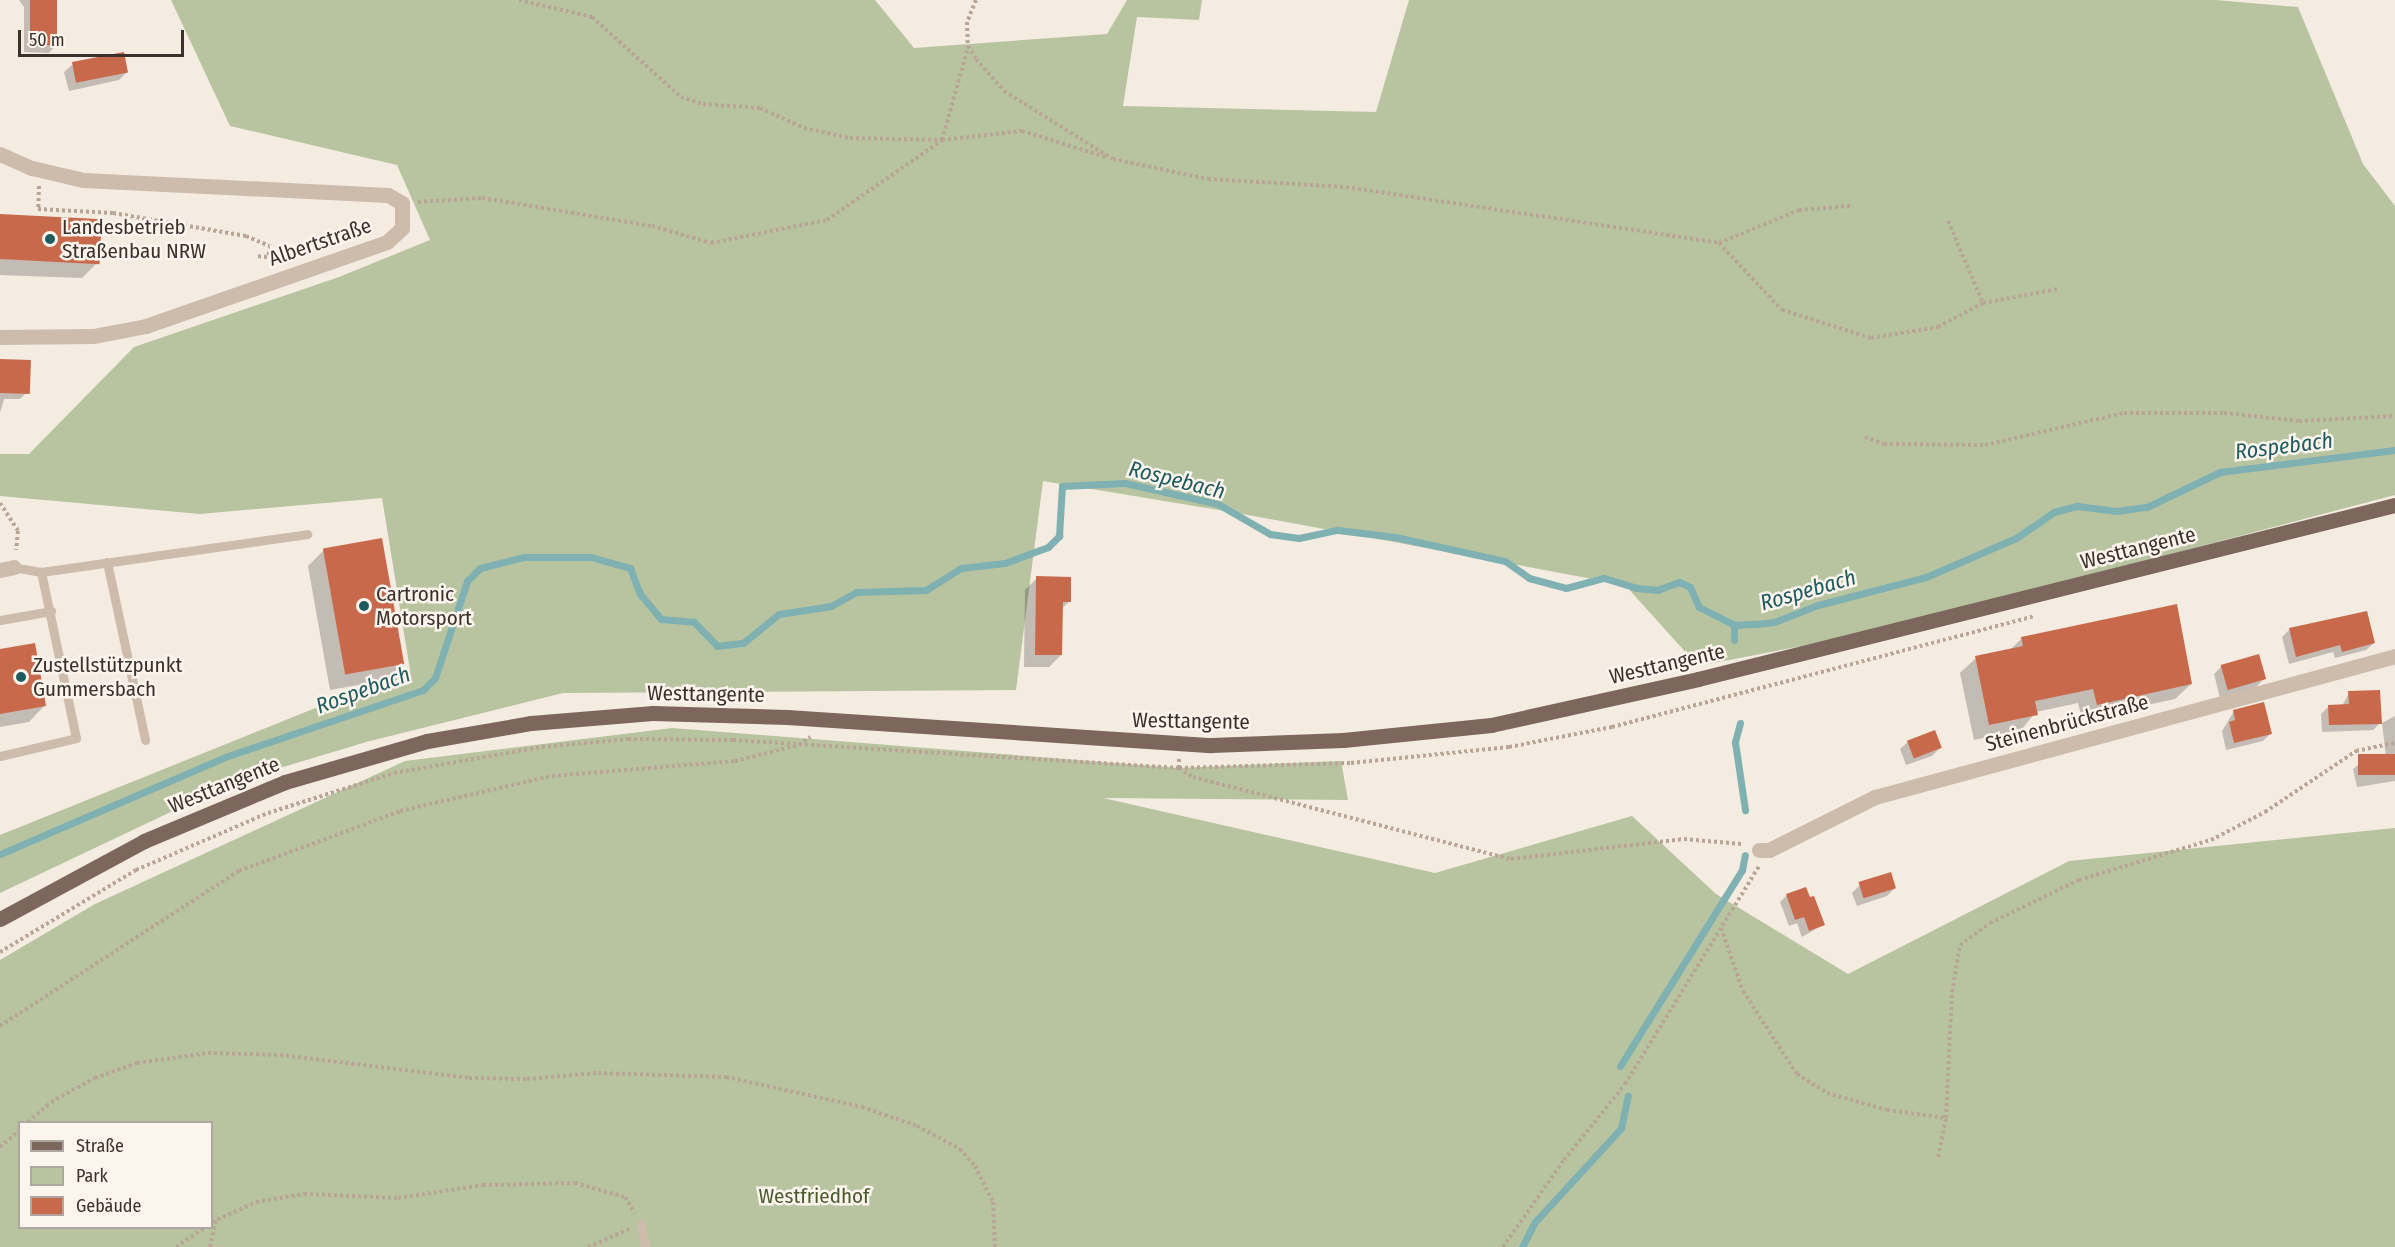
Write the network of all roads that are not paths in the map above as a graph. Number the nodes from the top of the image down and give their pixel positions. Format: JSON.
{"nodes":[{"id":1,"x":0,"y":154,"type":"edge"},
{"id":2,"x":0,"y":337,"type":"edge"},
{"id":3,"x":2395,"y":505,"type":"edge"},
{"id":4,"x":307,"y":534,"type":"dead end"},
{"id":5,"x":107,"y":562,"type":"junction"},
{"id":6,"x":7,"y":568,"type":"edge"},
{"id":7,"x":41,"y":572,"type":"junction"},
{"id":8,"x":51,"y":610,"type":"junction"},
{"id":9,"x":0,"y":620,"type":"edge"},
{"id":10,"x":2395,"y":656,"type":"edge"},
{"id":11,"x":145,"y":740,"type":"dead end"},
{"id":12,"x":0,"y":756,"type":"edge"},
{"id":13,"x":1764,"y":850,"type":"road end"},
{"id":14,"x":0,"y":919,"type":"edge"},
{"id":15,"x":641,"y":1224,"type":"road end"},
{"id":16,"x":645,"y":1247,"type":"edge"}],
"edges":[{"from":1,"to":2,"type":"street","name":"Albertstraße"},
{"from":3,"to":14,"type":"main road","name":"Westtangente"},
{"from":4,"to":5,"type":"lane"},
{"from":5,"to":7,"type":"lane"},
{"from":5,"to":11,"type":"lane"},
{"from":6,"to":7,"type":"lane"},
{"from":7,"to":8,"type":"lane"},
{"from":8,"to":9,"type":"lane"},
{"from":8,"to":12,"type":"lane"},
{"from":10,"to":13,"type":"street","name":"Steinenbrückstraße"},
{"from":15,"to":16,"type":"lane"}]}
